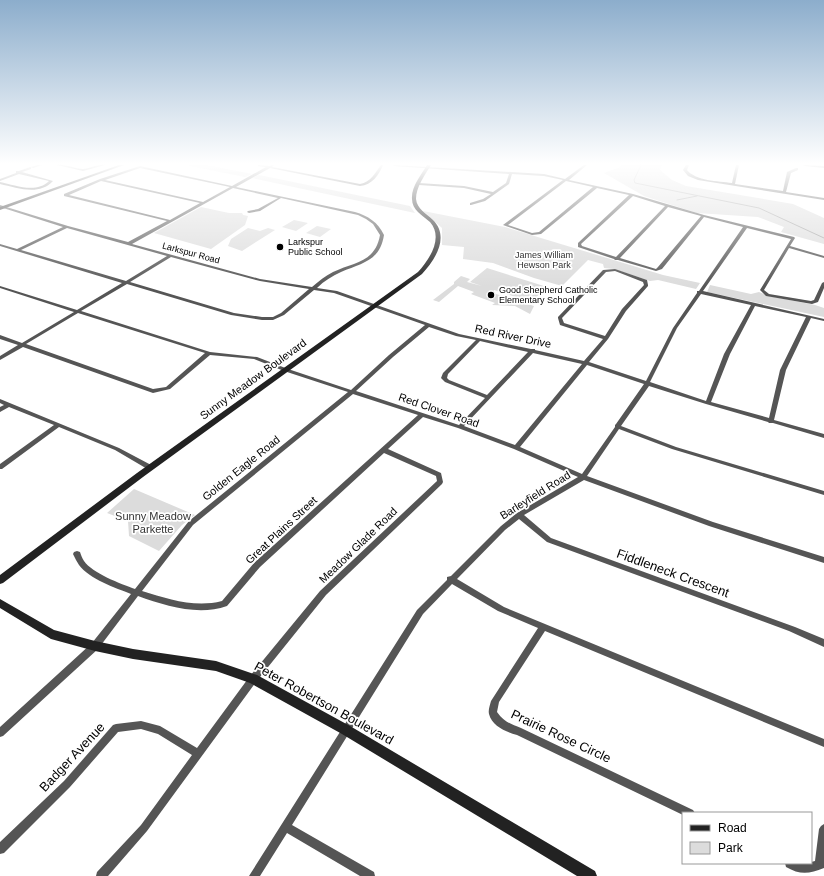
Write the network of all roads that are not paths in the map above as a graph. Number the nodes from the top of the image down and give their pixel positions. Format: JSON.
{"nodes":[{"id":1,"x":111,"y":206,"type":"edge"},
{"id":2,"x":198,"y":206,"type":"edge"},
{"id":3,"x":266,"y":206,"type":"edge"},
{"id":4,"x":320,"y":206,"type":"edge"},
{"id":5,"x":416,"y":206,"type":"edge"},
{"id":6,"x":530,"y":206,"type":"edge"},
{"id":7,"x":573,"y":206,"type":"edge"},
{"id":8,"x":620,"y":206,"type":"edge"},
{"id":9,"x":668,"y":206,"type":"joint"},
{"id":10,"x":2,"y":207,"type":"edge"},
{"id":11,"x":250,"y":212,"type":"dead end"},
{"id":12,"x":703,"y":216,"type":"junction"},
{"id":13,"x":170,"y":221,"type":"junction"},
{"id":14,"x":746,"y":226,"type":"junction"},
{"id":15,"x":67,"y":227,"type":"junction"},
{"id":16,"x":128,"y":244,"type":"junction"},
{"id":17,"x":0,"y":245,"type":"edge"},
{"id":18,"x":789,"y":247,"type":"junction"},
{"id":19,"x":17,"y":250,"type":"junction"},
{"id":20,"x":170,"y":256,"type":"junction"},
{"id":21,"x":824,"y":257,"type":"edge"},
{"id":22,"x":616,"y":259,"type":"junction"},
{"id":23,"x":126,"y":282,"type":"junction"},
{"id":24,"x":824,"y":283,"type":"edge"},
{"id":25,"x":0,"y":286,"type":"edge"},
{"id":26,"x":312,"y":288,"type":"junction"},
{"id":27,"x":699,"y":292,"type":"junction"},
{"id":28,"x":753,"y":305,"type":"junction"},
{"id":29,"x":375,"y":306,"type":"junction"},
{"id":30,"x":77,"y":312,"type":"junction"},
{"id":31,"x":809,"y":317,"type":"junction"},
{"id":32,"x":824,"y":320,"type":"edge"},
{"id":33,"x":428,"y":325,"type":"junction"},
{"id":34,"x":0,"y":337,"type":"edge"},
{"id":35,"x":606,"y":338,"type":"junction"},
{"id":36,"x":479,"y":340,"type":"junction"},
{"id":37,"x":22,"y":345,"type":"junction"},
{"id":38,"x":533,"y":350,"type":"junction"},
{"id":39,"x":209,"y":353,"type":"junction"},
{"id":40,"x":0,"y":358,"type":"edge"},
{"id":41,"x":585,"y":363,"type":"junction"},
{"id":42,"x":286,"y":370,"type":"junction"},
{"id":43,"x":647,"y":384,"type":"junction"},
{"id":44,"x":353,"y":392,"type":"junction"},
{"id":45,"x":488,"y":397,"type":"junction"},
{"id":46,"x":0,"y":401,"type":"edge"},
{"id":47,"x":708,"y":403,"type":"junction"},
{"id":48,"x":8,"y":405,"type":"junction"},
{"id":49,"x":0,"y":410,"type":"edge"},
{"id":50,"x":422,"y":415,"type":"junction"},
{"id":51,"x":771,"y":422,"type":"junction"},
{"id":52,"x":58,"y":425,"type":"junction"},
{"id":53,"x":617,"y":426,"type":"junction"},
{"id":54,"x":460,"y":427,"type":"junction"},
{"id":55,"x":824,"y":436,"type":"edge"},
{"id":56,"x":516,"y":448,"type":"junction"},
{"id":57,"x":384,"y":450,"type":"junction"},
{"id":58,"x":0,"y":467,"type":"edge"},
{"id":59,"x":151,"y":468,"type":"junction"},
{"id":60,"x":583,"y":477,"type":"junction"},
{"id":61,"x":824,"y":493,"type":"edge"},
{"id":62,"x":519,"y":515,"type":"junction"},
{"id":63,"x":77,"y":554,"type":"dead end"},
{"id":64,"x":824,"y":560,"type":"edge"},
{"id":65,"x":0,"y":580,"type":"edge"},
{"id":66,"x":450,"y":580,"type":"junction"},
{"id":67,"x":137,"y":592,"type":"junction"},
{"id":68,"x":0,"y":603,"type":"edge"},
{"id":69,"x":543,"y":627,"type":"junction"},
{"id":70,"x":824,"y":643,"type":"edge"},
{"id":71,"x":94,"y":646,"type":"junction"},
{"id":72,"x":253,"y":679,"type":"junction"},
{"id":73,"x":346,"y":730,"type":"junction"},
{"id":74,"x":0,"y":733,"type":"edge"},
{"id":75,"x":824,"y":743,"type":"edge"},
{"id":76,"x":198,"y":754,"type":"junction"},
{"id":77,"x":688,"y":812,"type":"edge"},
{"id":78,"x":286,"y":827,"type":"junction"},
{"id":79,"x":824,"y":829,"type":"edge"},
{"id":80,"x":0,"y":849,"type":"edge"},
{"id":81,"x":792,"y":864,"type":"edge"},
{"id":82,"x":101,"y":876,"type":"edge"},
{"id":83,"x":254,"y":876,"type":"edge"},
{"id":84,"x":370,"y":876,"type":"edge"},
{"id":85,"x":590,"y":876,"type":"edge"}],
"edges":[{"from":1,"to":13,"type":"street"},
{"from":2,"to":13,"type":"street"},
{"from":3,"to":11,"type":"street"},
{"from":4,"to":26,"type":"street"},
{"from":5,"to":29,"type":"street","name":"Sunny Meadow Boulevard"},
{"from":6,"to":7,"type":"street"},
{"from":8,"to":22,"type":"street"},
{"from":9,"to":12,"type":"street"},
{"from":9,"to":22,"type":"street"},
{"from":10,"to":15,"type":"street","name":"Larkspur Road"},
{"from":12,"to":14,"type":"street"},
{"from":12,"to":22,"type":"street"},
{"from":13,"to":16,"type":"street"},
{"from":14,"to":18,"type":"street"},
{"from":14,"to":27,"type":"street","name":"Barleyfield Road"},
{"from":15,"to":16,"type":"street","name":"Larkspur Road"},
{"from":15,"to":19,"type":"street"},
{"from":16,"to":20,"type":"street","name":"Larkspur Road"},
{"from":17,"to":19,"type":"street"},
{"from":18,"to":21,"type":"street"},
{"from":18,"to":24,"type":"street"},
{"from":19,"to":23,"type":"street"},
{"from":20,"to":23,"type":"street"},
{"from":20,"to":26,"type":"street","name":"Larkspur Road"},
{"from":23,"to":26,"type":"street"},
{"from":23,"to":30,"type":"street"},
{"from":25,"to":30,"type":"street","name":"Red Clover Road"},
{"from":26,"to":29,"type":"street","name":"Larkspur Road"},
{"from":27,"to":28,"type":"street"},
{"from":27,"to":43,"type":"street","name":"Barleyfield Road"},
{"from":28,"to":31,"type":"street"},
{"from":28,"to":47,"type":"street"},
{"from":29,"to":33,"type":"street","name":"Red River Drive"},
{"from":29,"to":42,"type":"street","name":"Sunny Meadow Boulevard"},
{"from":30,"to":37,"type":"street"},
{"from":30,"to":39,"type":"street","name":"Red Clover Road"},
{"from":31,"to":32,"type":"street"},
{"from":31,"to":51,"type":"street"},
{"from":33,"to":36,"type":"street","name":"Red River Drive"},
{"from":33,"to":44,"type":"street","name":"Golden Eagle Road"},
{"from":34,"to":37,"type":"street"},
{"from":35,"to":35,"type":"street"},
{"from":35,"to":41,"type":"street"},
{"from":36,"to":38,"type":"street","name":"Red River Drive"},
{"from":36,"to":45,"type":"street"},
{"from":37,"to":39,"type":"street"},
{"from":37,"to":40,"type":"street"},
{"from":38,"to":41,"type":"street","name":"Red River Drive"},
{"from":38,"to":45,"type":"street"},
{"from":39,"to":42,"type":"street","name":"Red Clover Road"},
{"from":41,"to":43,"type":"street","name":"Red River Drive"},
{"from":41,"to":56,"type":"street"},
{"from":42,"to":44,"type":"street","name":"Red Clover Road"},
{"from":42,"to":59,"type":"street","name":"Sunny Meadow Boulevard"},
{"from":43,"to":47,"type":"street","name":"Red River Drive"},
{"from":43,"to":53,"type":"street","name":"Barleyfield Road"},
{"from":44,"to":50,"type":"street","name":"Red Clover Road"},
{"from":44,"to":67,"type":"street","name":"Golden Eagle Road"},
{"from":45,"to":54,"type":"street"},
{"from":46,"to":48,"type":"street"},
{"from":47,"to":51,"type":"street","name":"Red River Drive"},
{"from":48,"to":49,"type":"street"},
{"from":48,"to":52,"type":"street"},
{"from":50,"to":54,"type":"street","name":"Red Clover Road"},
{"from":50,"to":57,"type":"street","name":"Great Plains Street"},
{"from":51,"to":55,"type":"street","name":"Red River Drive"},
{"from":52,"to":58,"type":"street"},
{"from":52,"to":59,"type":"street"},
{"from":53,"to":60,"type":"street","name":"Barleyfield Road"},
{"from":53,"to":61,"type":"street"},
{"from":54,"to":56,"type":"street","name":"Red Clover Road"},
{"from":56,"to":60,"type":"street","name":"Red Clover Road"},
{"from":57,"to":67,"type":"street","name":"Great Plains Street"},
{"from":57,"to":72,"type":"street","name":"Meadow Glade Road"},
{"from":59,"to":65,"type":"street","name":"Sunny Meadow Boulevard"},
{"from":60,"to":62,"type":"street","name":"Barleyfield Road"},
{"from":60,"to":64,"type":"street"},
{"from":62,"to":66,"type":"street","name":"Barleyfield Road"},
{"from":62,"to":70,"type":"street","name":"Fiddleneck Crescent"},
{"from":63,"to":67,"type":"street","name":"Great Plains Street"},
{"from":66,"to":69,"type":"street"},
{"from":66,"to":73,"type":"street","name":"Barleyfield Road"},
{"from":67,"to":71,"type":"street","name":"Golden Eagle Road"},
{"from":68,"to":71,"type":"street","name":"Peter Robertson Boulevard"},
{"from":69,"to":75,"type":"street"},
{"from":69,"to":77,"type":"street","name":"Prairie Rose Circle"},
{"from":71,"to":72,"type":"street","name":"Peter Robertson Boulevard"},
{"from":71,"to":74,"type":"street","name":"Golden Eagle Road"},
{"from":72,"to":73,"type":"street","name":"Peter Robertson Boulevard"},
{"from":72,"to":76,"type":"street"},
{"from":73,"to":78,"type":"street","name":"Barleyfield Road"},
{"from":73,"to":85,"type":"street","name":"Peter Robertson Boulevard"},
{"from":76,"to":80,"type":"street","name":"Badger Avenue"},
{"from":76,"to":82,"type":"street"},
{"from":78,"to":83,"type":"street","name":"Barleyfield Road"},
{"from":78,"to":84,"type":"street"},
{"from":79,"to":81,"type":"street"}]}
